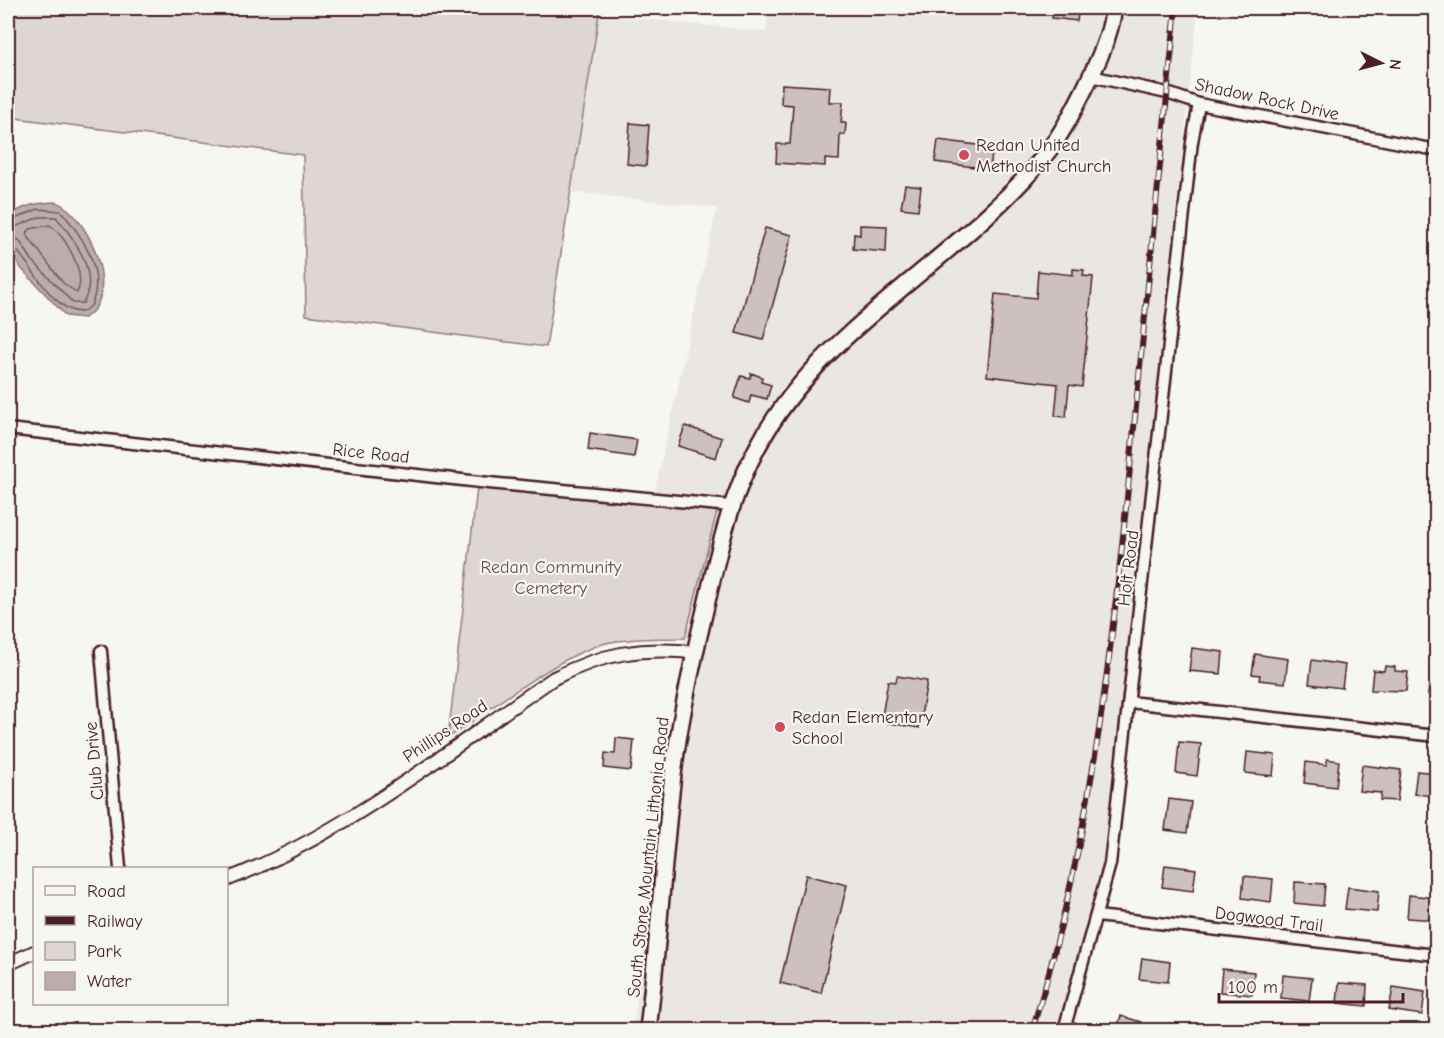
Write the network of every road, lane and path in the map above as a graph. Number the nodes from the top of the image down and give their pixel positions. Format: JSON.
{"nodes":[{"id":1,"x":1114,"y":8,"type":"edge"},
{"id":2,"x":1091,"y":75,"type":"junction"},
{"id":3,"x":1199,"y":104,"type":"junction"},
{"id":4,"x":1437,"y":150,"type":"edge"},
{"id":5,"x":8,"y":429,"type":"edge"},
{"id":6,"x":730,"y":506,"type":"junction"},
{"id":7,"x":100,"y":651,"type":"dead end"},
{"id":8,"x":695,"y":652,"type":"junction"},
{"id":9,"x":1129,"y":702,"type":"junction"},
{"id":10,"x":1437,"y":736,"type":"edge"},
{"id":11,"x":120,"y":867,"type":"edge"},
{"id":12,"x":228,"y":879,"type":"edge"},
{"id":13,"x":1097,"y":916,"type":"junction"},
{"id":14,"x":33,"y":952,"type":"edge"},
{"id":15,"x":1437,"y":956,"type":"edge"},
{"id":16,"x":8,"y":963,"type":"edge"},
{"id":17,"x":648,"y":1030,"type":"edge"},
{"id":18,"x":1064,"y":1030,"type":"edge"}],
"edges":[{"from":1,"to":2,"type":"main road","name":"South Stone Mountain Lithonia Road"},
{"from":2,"to":3,"type":"street","name":"Shadow Rock Drive"},
{"from":2,"to":6,"type":"main road","name":"South Stone Mountain Lithonia Road"},
{"from":3,"to":4,"type":"street","name":"Shadow Rock Drive"},
{"from":3,"to":9,"type":"street","name":"Holt Road"},
{"from":5,"to":6,"type":"street","name":"Rice Road"},
{"from":6,"to":8,"type":"main road","name":"South Stone Mountain Lithonia Road"},
{"from":7,"to":11,"type":"street","name":"Club Drive"},
{"from":8,"to":12,"type":"street","name":"Phillips Road"},
{"from":8,"to":17,"type":"main road","name":"South Stone Mountain Lithonia Road"},
{"from":9,"to":10,"type":"street"},
{"from":9,"to":13,"type":"street","name":"Holt Road"},
{"from":13,"to":15,"type":"street","name":"Dogwood Trail"},
{"from":13,"to":18,"type":"street","name":"Holt Road"},
{"from":14,"to":16,"type":"street"}]}
